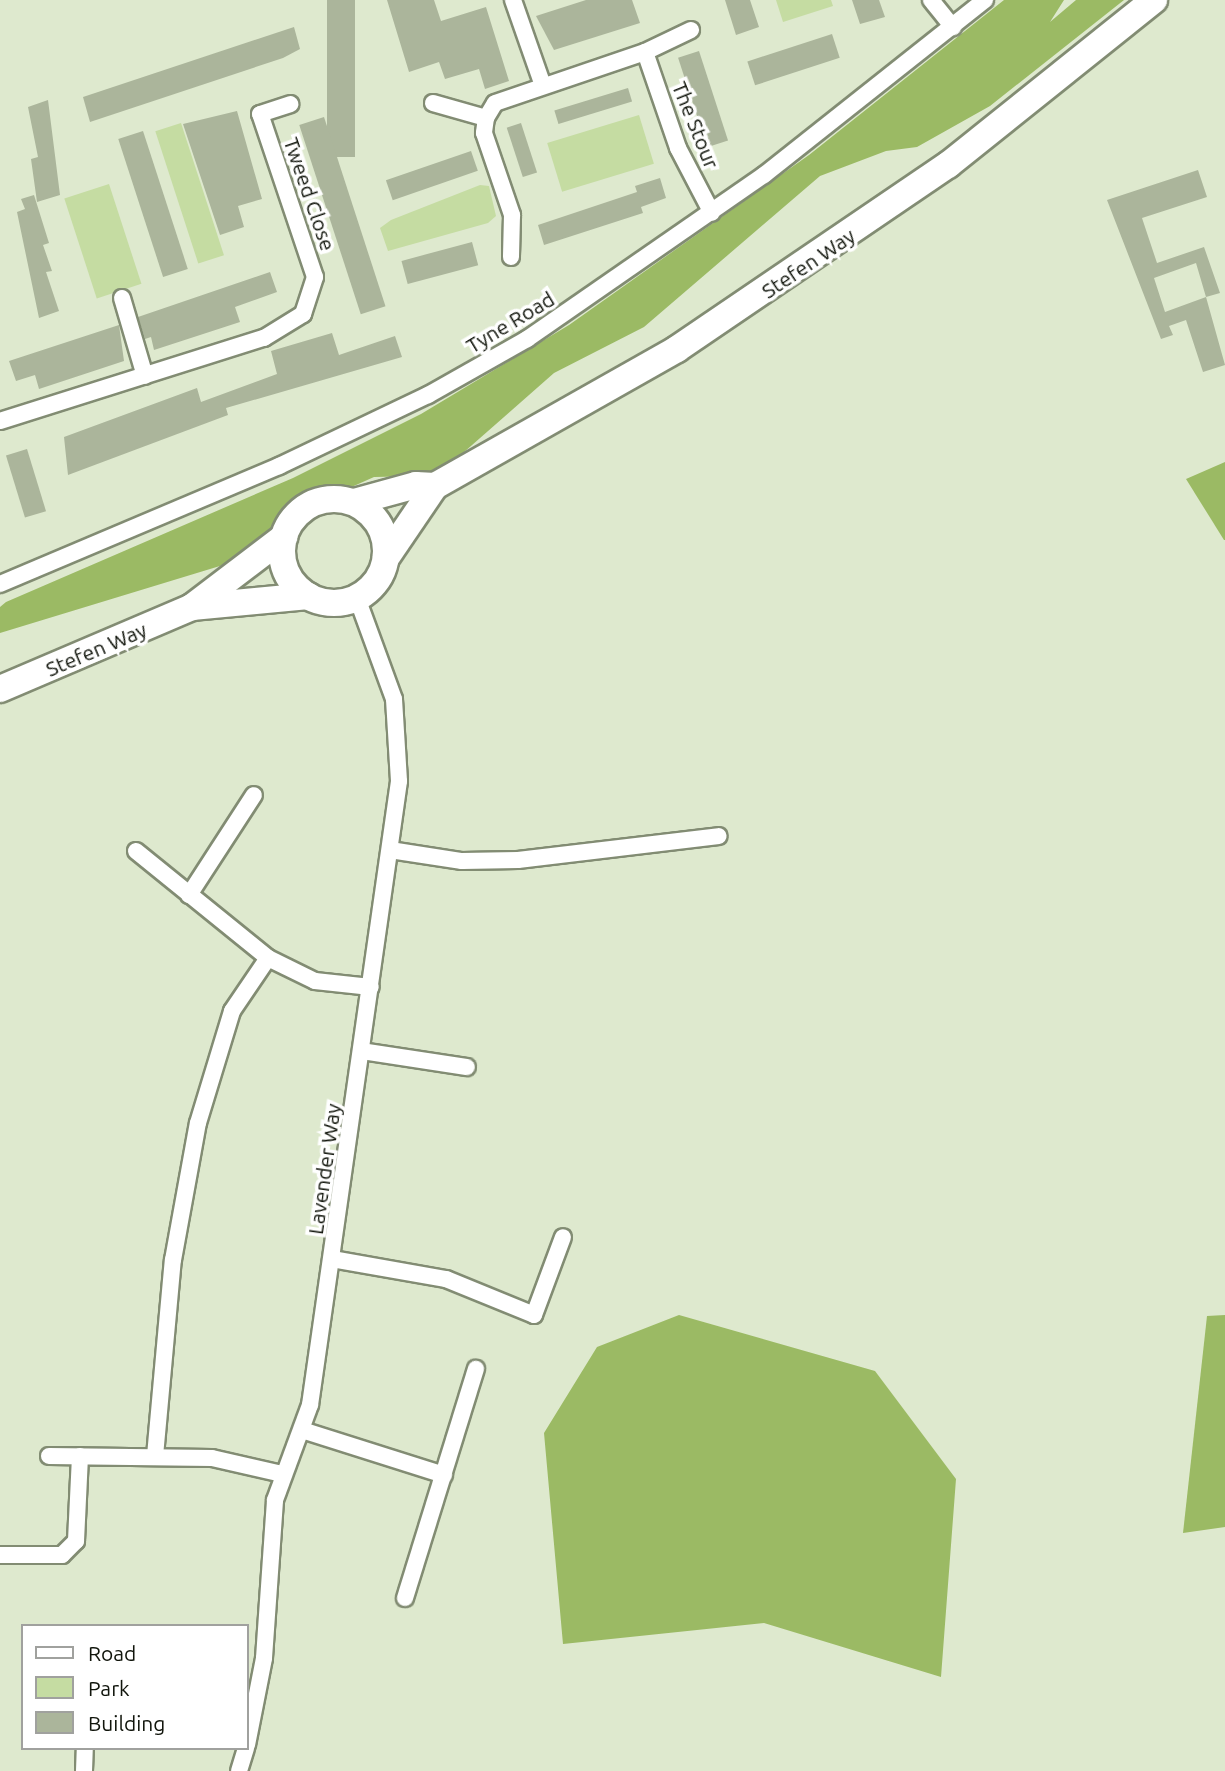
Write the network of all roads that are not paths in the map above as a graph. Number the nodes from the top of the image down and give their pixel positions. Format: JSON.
{"nodes":[{"id":1,"x":513,"y":0,"type":"edge"},
{"id":2,"x":931,"y":0,"type":"edge"},
{"id":3,"x":985,"y":0,"type":"edge"},
{"id":4,"x":1154,"y":0,"type":"edge"},
{"id":5,"x":953,"y":27,"type":"junction"},
{"id":6,"x":691,"y":30,"type":"dead end"},
{"id":7,"x":645,"y":52,"type":"junction"},
{"id":8,"x":542,"y":83,"type":"junction"},
{"id":9,"x":290,"y":103,"type":"dead end"},
{"id":10,"x":433,"y":103,"type":"dead end"},
{"id":11,"x":486,"y":117,"type":"junction"},
{"id":12,"x":712,"y":213,"type":"junction"},
{"id":13,"x":511,"y":257,"type":"dead end"},
{"id":14,"x":122,"y":298,"type":"dead end"},
{"id":15,"x":145,"y":376,"type":"junction"},
{"id":16,"x":0,"y":421,"type":"edge"},
{"id":17,"x":435,"y":486,"type":"junction"},
{"id":18,"x":354,"y":502,"type":"junction"},
{"id":19,"x":284,"y":537,"type":"junction"},
{"id":20,"x":386,"y":558,"type":"junction"},
{"id":21,"x":0,"y":584,"type":"edge"},
{"id":22,"x":308,"y":596,"type":"junction"},
{"id":23,"x":357,"y":598,"type":"junction"},
{"id":24,"x":192,"y":607,"type":"junction"},
{"id":25,"x":0,"y":689,"type":"edge"},
{"id":26,"x":254,"y":795,"type":"dead end"},
{"id":27,"x":719,"y":836,"type":"dead end"},
{"id":28,"x":390,"y":850,"type":"junction"},
{"id":29,"x":136,"y":852,"type":"dead end"},
{"id":30,"x":190,"y":895,"type":"junction"},
{"id":31,"x":268,"y":958,"type":"junction"},
{"id":32,"x":371,"y":987,"type":"junction"},
{"id":33,"x":362,"y":1051,"type":"junction"},
{"id":34,"x":467,"y":1067,"type":"dead end"},
{"id":35,"x":563,"y":1237,"type":"dead end"},
{"id":36,"x":332,"y":1259,"type":"junction"},
{"id":37,"x":477,"y":1369,"type":"dead end"},
{"id":38,"x":302,"y":1430,"type":"junction"},
{"id":39,"x":49,"y":1456,"type":"dead end"},
{"id":40,"x":80,"y":1456,"type":"junction"},
{"id":41,"x":156,"y":1456,"type":"junction"},
{"id":42,"x":282,"y":1474,"type":"junction"},
{"id":43,"x":444,"y":1475,"type":"junction"},
{"id":44,"x":0,"y":1555,"type":"edge"},
{"id":45,"x":405,"y":1598,"type":"dead end"},
{"id":46,"x":248,"y":1737,"type":"edge"},
{"id":47,"x":85,"y":1750,"type":"edge"},
{"id":48,"x":245,"y":1750,"type":"edge"},
{"id":49,"x":84,"y":1771,"type":"edge"},
{"id":50,"x":239,"y":1771,"type":"edge"}],
"edges":[{"from":1,"to":8,"type":"street"},
{"from":2,"to":5,"type":"street"},
{"from":3,"to":5,"type":"street","name":"Tyne Road"},
{"from":4,"to":17,"type":"highway","name":"Stefen Way"},
{"from":5,"to":12,"type":"street","name":"Tyne Road"},
{"from":6,"to":7,"type":"street"},
{"from":7,"to":8,"type":"street"},
{"from":7,"to":12,"type":"street","name":"The Stour"},
{"from":8,"to":11,"type":"street"},
{"from":9,"to":15,"type":"street","name":"Tweed Close"},
{"from":10,"to":11,"type":"street"},
{"from":11,"to":13,"type":"street"},
{"from":12,"to":21,"type":"street","name":"Tyne Road"},
{"from":14,"to":15,"type":"street"},
{"from":15,"to":16,"type":"street","name":"Tweed Close"},
{"from":17,"to":18,"type":"highway","name":"Stefen Way"},
{"from":17,"to":20,"type":"highway","name":"Stefen Way"},
{"from":18,"to":19,"type":"highway"},
{"from":18,"to":20,"type":"highway"},
{"from":19,"to":22,"type":"highway"},
{"from":19,"to":24,"type":"highway","name":"Stefen Way"},
{"from":20,"to":23,"type":"highway"},
{"from":22,"to":23,"type":"highway"},
{"from":22,"to":24,"type":"highway","name":"Stefen Way"},
{"from":23,"to":28,"type":"street","name":"Lavender Way"},
{"from":24,"to":25,"type":"highway","name":"Stefen Way"},
{"from":26,"to":30,"type":"street"},
{"from":27,"to":28,"type":"street"},
{"from":28,"to":32,"type":"street","name":"Lavender Way"},
{"from":29,"to":30,"type":"street"},
{"from":30,"to":31,"type":"street"},
{"from":31,"to":32,"type":"street"},
{"from":31,"to":41,"type":"street"},
{"from":32,"to":33,"type":"street","name":"Lavender Way"},
{"from":33,"to":34,"type":"street"},
{"from":33,"to":36,"type":"street","name":"Lavender Way"},
{"from":35,"to":36,"type":"street"},
{"from":36,"to":38,"type":"street","name":"Lavender Way"},
{"from":37,"to":43,"type":"street"},
{"from":38,"to":42,"type":"street","name":"Lavender Way"},
{"from":38,"to":43,"type":"street"},
{"from":39,"to":40,"type":"street"},
{"from":40,"to":41,"type":"street"},
{"from":40,"to":44,"type":"street"},
{"from":41,"to":42,"type":"street"},
{"from":42,"to":46,"type":"street","name":"Lavender Way"},
{"from":43,"to":45,"type":"street"},
{"from":47,"to":49,"type":"street"},
{"from":48,"to":50,"type":"street","name":"Lavender Way"}]}
